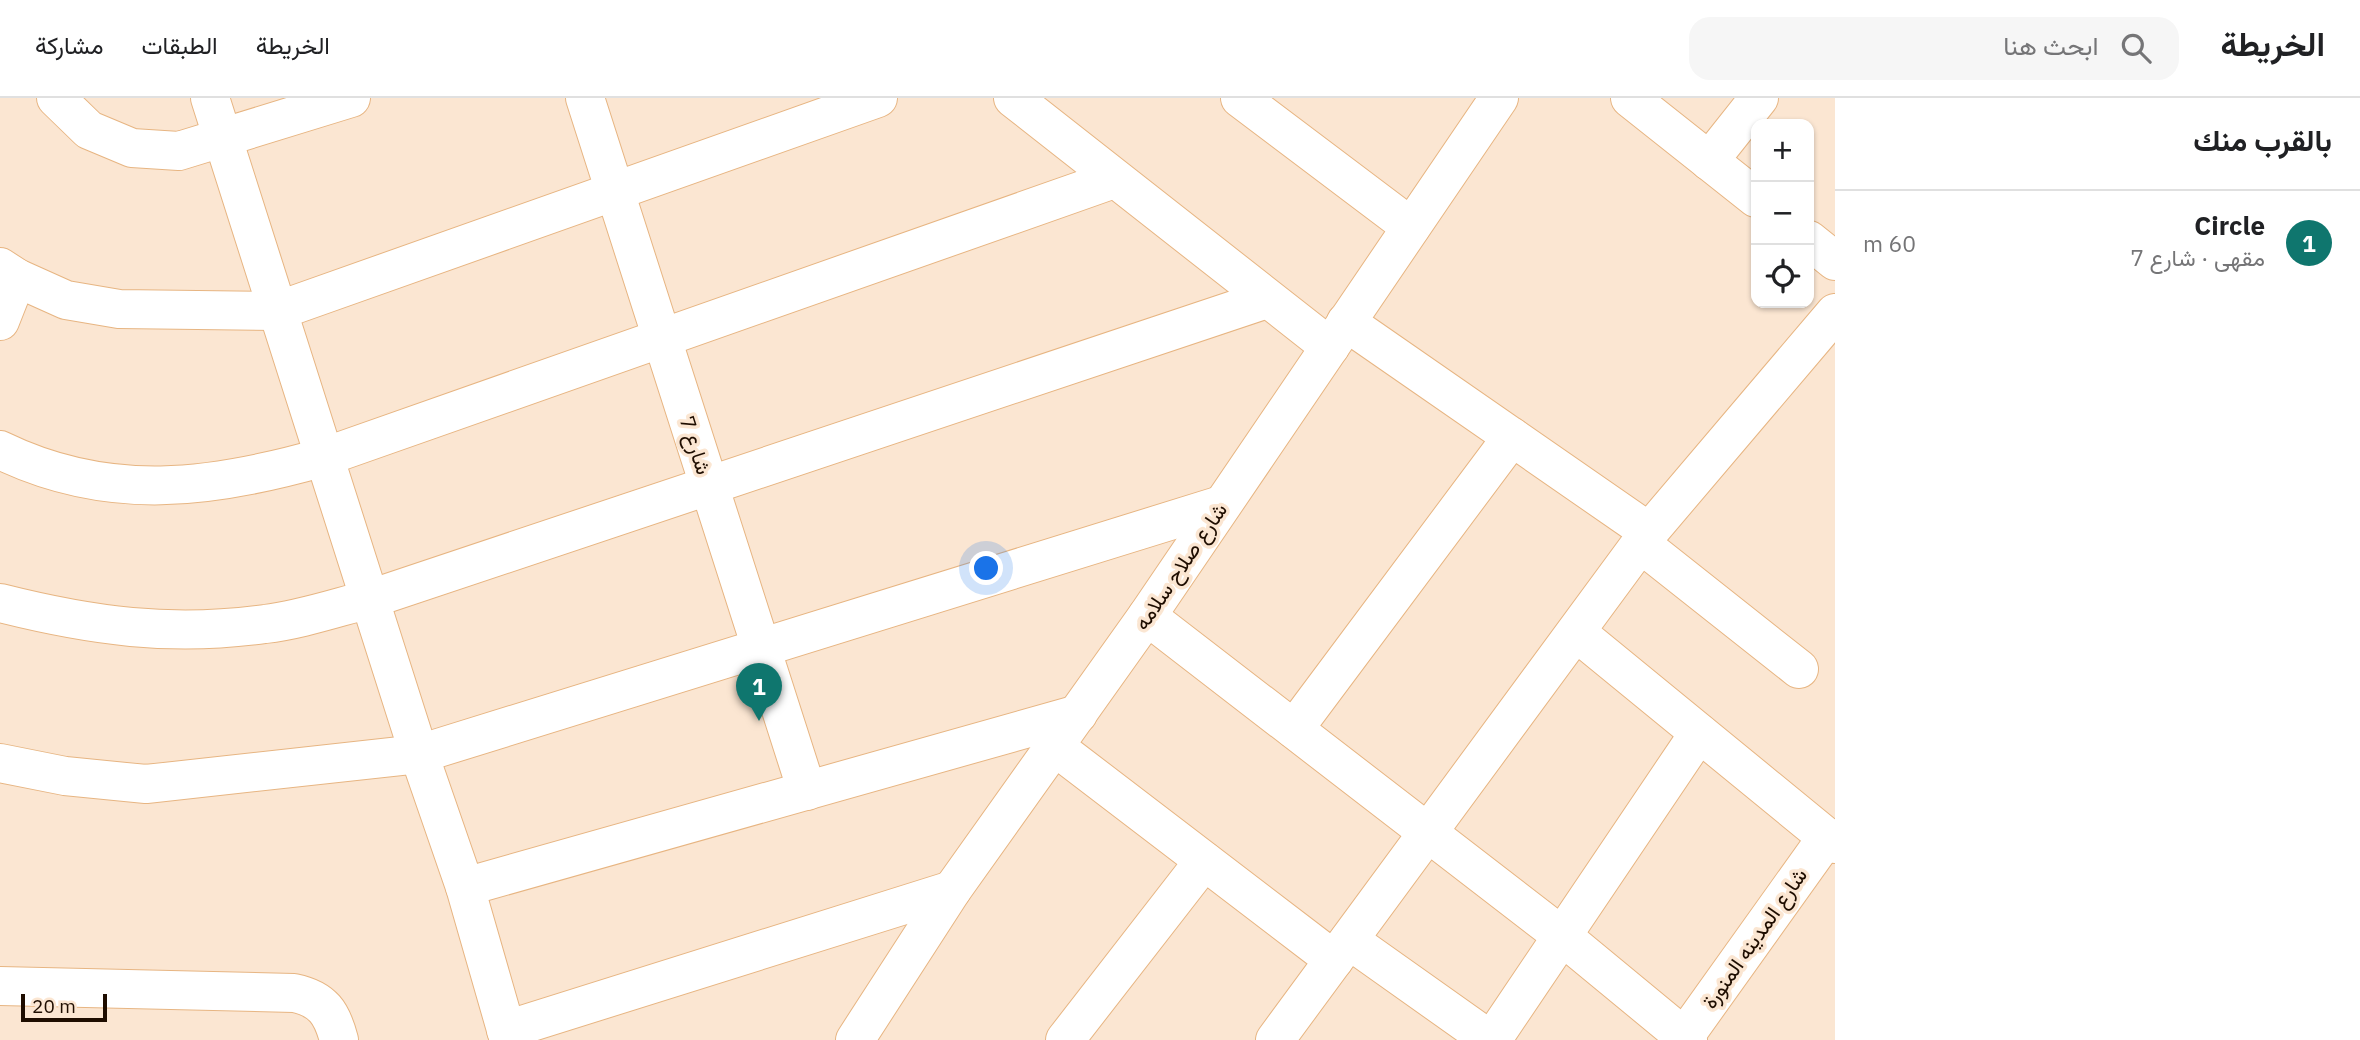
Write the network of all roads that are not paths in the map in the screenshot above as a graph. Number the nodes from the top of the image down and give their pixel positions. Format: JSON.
{"nodes":[{"id":1,"x":56,"y":98,"type":"edge"},
{"id":2,"x":210,"y":98,"type":"edge"},
{"id":3,"x":351,"y":98,"type":"edge"},
{"id":4,"x":585,"y":98,"type":"edge"},
{"id":5,"x":878,"y":98,"type":"edge"},
{"id":6,"x":1013,"y":98,"type":"edge"},
{"id":7,"x":1240,"y":98,"type":"edge"},
{"id":8,"x":1499,"y":98,"type":"edge"},
{"id":9,"x":1630,"y":98,"type":"edge"},
{"id":10,"x":1759,"y":98,"type":"edge"},
{"id":11,"x":223,"y":137,"type":"junction"},
{"id":12,"x":1709,"y":161,"type":"junction"},
{"id":13,"x":1114,"y":179,"type":"junction"},
{"id":14,"x":615,"y":192,"type":"junction"},
{"id":15,"x":1751,"y":194,"type":"edge"},
{"id":16,"x":1411,"y":227,"type":"junction"},
{"id":17,"x":1814,"y":244,"type":"edge"},
{"id":18,"x":1835,"y":261,"type":"edge"},
{"id":19,"x":9,"y":272,"type":"edge"},
{"id":20,"x":1267,"y":299,"type":"junction"},
{"id":21,"x":277,"y":311,"type":"junction"},
{"id":22,"x":1835,"y":313,"type":"edge"},
{"id":23,"x":0,"y":321,"type":"edge"},
{"id":24,"x":1338,"y":334,"type":"junction"},
{"id":25,"x":662,"y":338,"type":"junction"},
{"id":26,"x":1512,"y":437,"type":"junction"},
{"id":27,"x":0,"y":450,"type":"edge"},
{"id":28,"x":324,"y":457,"type":"junction"},
{"id":29,"x":709,"y":486,"type":"junction"},
{"id":30,"x":1221,"y":505,"type":"junction"},
{"id":31,"x":1645,"y":538,"type":"junction"},
{"id":32,"x":370,"y":599,"type":"junction"},
{"id":33,"x":0,"y":603,"type":"edge"},
{"id":34,"x":1147,"y":615,"type":"junction"},
{"id":35,"x":1576,"y":632,"type":"junction"},
{"id":36,"x":761,"y":648,"type":"junction"},
{"id":37,"x":1800,"y":669,"type":"dead end"},
{"id":38,"x":1078,"y":714,"type":"junction"},
{"id":39,"x":1294,"y":729,"type":"junction"},
{"id":40,"x":1699,"y":733,"type":"junction"},
{"id":41,"x":1054,"y":747,"type":"junction"},
{"id":42,"x":419,"y":754,"type":"junction"},
{"id":43,"x":0,"y":763,"type":"edge"},
{"id":44,"x":807,"y":791,"type":"junction"},
{"id":45,"x":1428,"y":833,"type":"junction"},
{"id":46,"x":1831,"y":840,"type":"edge"},
{"id":47,"x":1204,"y":861,"type":"junction"},
{"id":48,"x":465,"y":887,"type":"junction"},
{"id":49,"x":952,"y":890,"type":"junction"},
{"id":50,"x":1562,"y":936,"type":"junction"},
{"id":51,"x":1341,"y":950,"type":"junction"},
{"id":52,"x":0,"y":986,"type":"edge"},
{"id":53,"x":508,"y":1035,"type":"edge"},
{"id":54,"x":858,"y":1038,"type":"edge"},
{"id":55,"x":1685,"y":1039,"type":"edge"},
{"id":56,"x":339,"y":1040,"type":"edge"},
{"id":57,"x":1065,"y":1040,"type":"edge"},
{"id":58,"x":1275,"y":1040,"type":"edge"},
{"id":59,"x":1491,"y":1040,"type":"edge"}],
"edges":[{"from":1,"to":11,"type":"street"},
{"from":2,"to":11,"type":"street"},
{"from":3,"to":11,"type":"street"},
{"from":4,"to":14,"type":"street","name":"شارع 7"},
{"from":5,"to":14,"type":"street"},
{"from":6,"to":13,"type":"street"},
{"from":7,"to":16,"type":"street"},
{"from":8,"to":16,"type":"street","name":"شارع صلاح سلامه"},
{"from":9,"to":12,"type":"street"},
{"from":10,"to":12,"type":"street"},
{"from":11,"to":21,"type":"street"},
{"from":12,"to":15,"type":"street"},
{"from":13,"to":20,"type":"street"},
{"from":13,"to":25,"type":"street"},
{"from":14,"to":21,"type":"street"},
{"from":14,"to":25,"type":"street","name":"شارع 7"},
{"from":16,"to":24,"type":"street","name":"شارع صلاح سلامه"},
{"from":17,"to":18,"type":"street"},
{"from":19,"to":21,"type":"street"},
{"from":19,"to":23,"type":"street"},
{"from":20,"to":24,"type":"street"},
{"from":20,"to":29,"type":"street"},
{"from":21,"to":28,"type":"street"},
{"from":22,"to":31,"type":"street"},
{"from":24,"to":26,"type":"street"},
{"from":24,"to":30,"type":"street","name":"شارع صلاح سلامه"},
{"from":25,"to":28,"type":"street"},
{"from":25,"to":29,"type":"street","name":"شارع 7"},
{"from":26,"to":31,"type":"street"},
{"from":26,"to":39,"type":"street"},
{"from":27,"to":28,"type":"street"},
{"from":28,"to":32,"type":"street"},
{"from":29,"to":32,"type":"street"},
{"from":29,"to":36,"type":"street","name":"شارع 7"},
{"from":30,"to":34,"type":"street","name":"شارع صلاح سلامه"},
{"from":30,"to":36,"type":"street"},
{"from":31,"to":35,"type":"street"},
{"from":31,"to":37,"type":"street"},
{"from":32,"to":33,"type":"street"},
{"from":32,"to":42,"type":"street"},
{"from":34,"to":38,"type":"street","name":"شارع صلاح سلامه"},
{"from":34,"to":39,"type":"street"},
{"from":35,"to":40,"type":"street"},
{"from":35,"to":45,"type":"street"},
{"from":36,"to":42,"type":"street"},
{"from":36,"to":44,"type":"street","name":"شارع 7"},
{"from":38,"to":41,"type":"street","name":"شارع صلاح سلامه"},
{"from":38,"to":44,"type":"street"},
{"from":39,"to":45,"type":"street"},
{"from":40,"to":46,"type":"street"},
{"from":40,"to":50,"type":"street"},
{"from":41,"to":47,"type":"street"},
{"from":41,"to":49,"type":"street","name":"شارع صلاح سلامه"},
{"from":42,"to":43,"type":"street"},
{"from":42,"to":48,"type":"street"},
{"from":44,"to":48,"type":"street"},
{"from":45,"to":50,"type":"street"},
{"from":45,"to":51,"type":"street"},
{"from":46,"to":55,"type":"street","name":"شارع المدينه المنورة"},
{"from":47,"to":51,"type":"street"},
{"from":47,"to":57,"type":"street"},
{"from":48,"to":53,"type":"street"},
{"from":49,"to":53,"type":"street"},
{"from":49,"to":54,"type":"street","name":"شارع صلاح سلامه"},
{"from":50,"to":55,"type":"street"},
{"from":50,"to":59,"type":"street"},
{"from":51,"to":58,"type":"street"},
{"from":51,"to":59,"type":"street"},
{"from":52,"to":56,"type":"street"}]}
